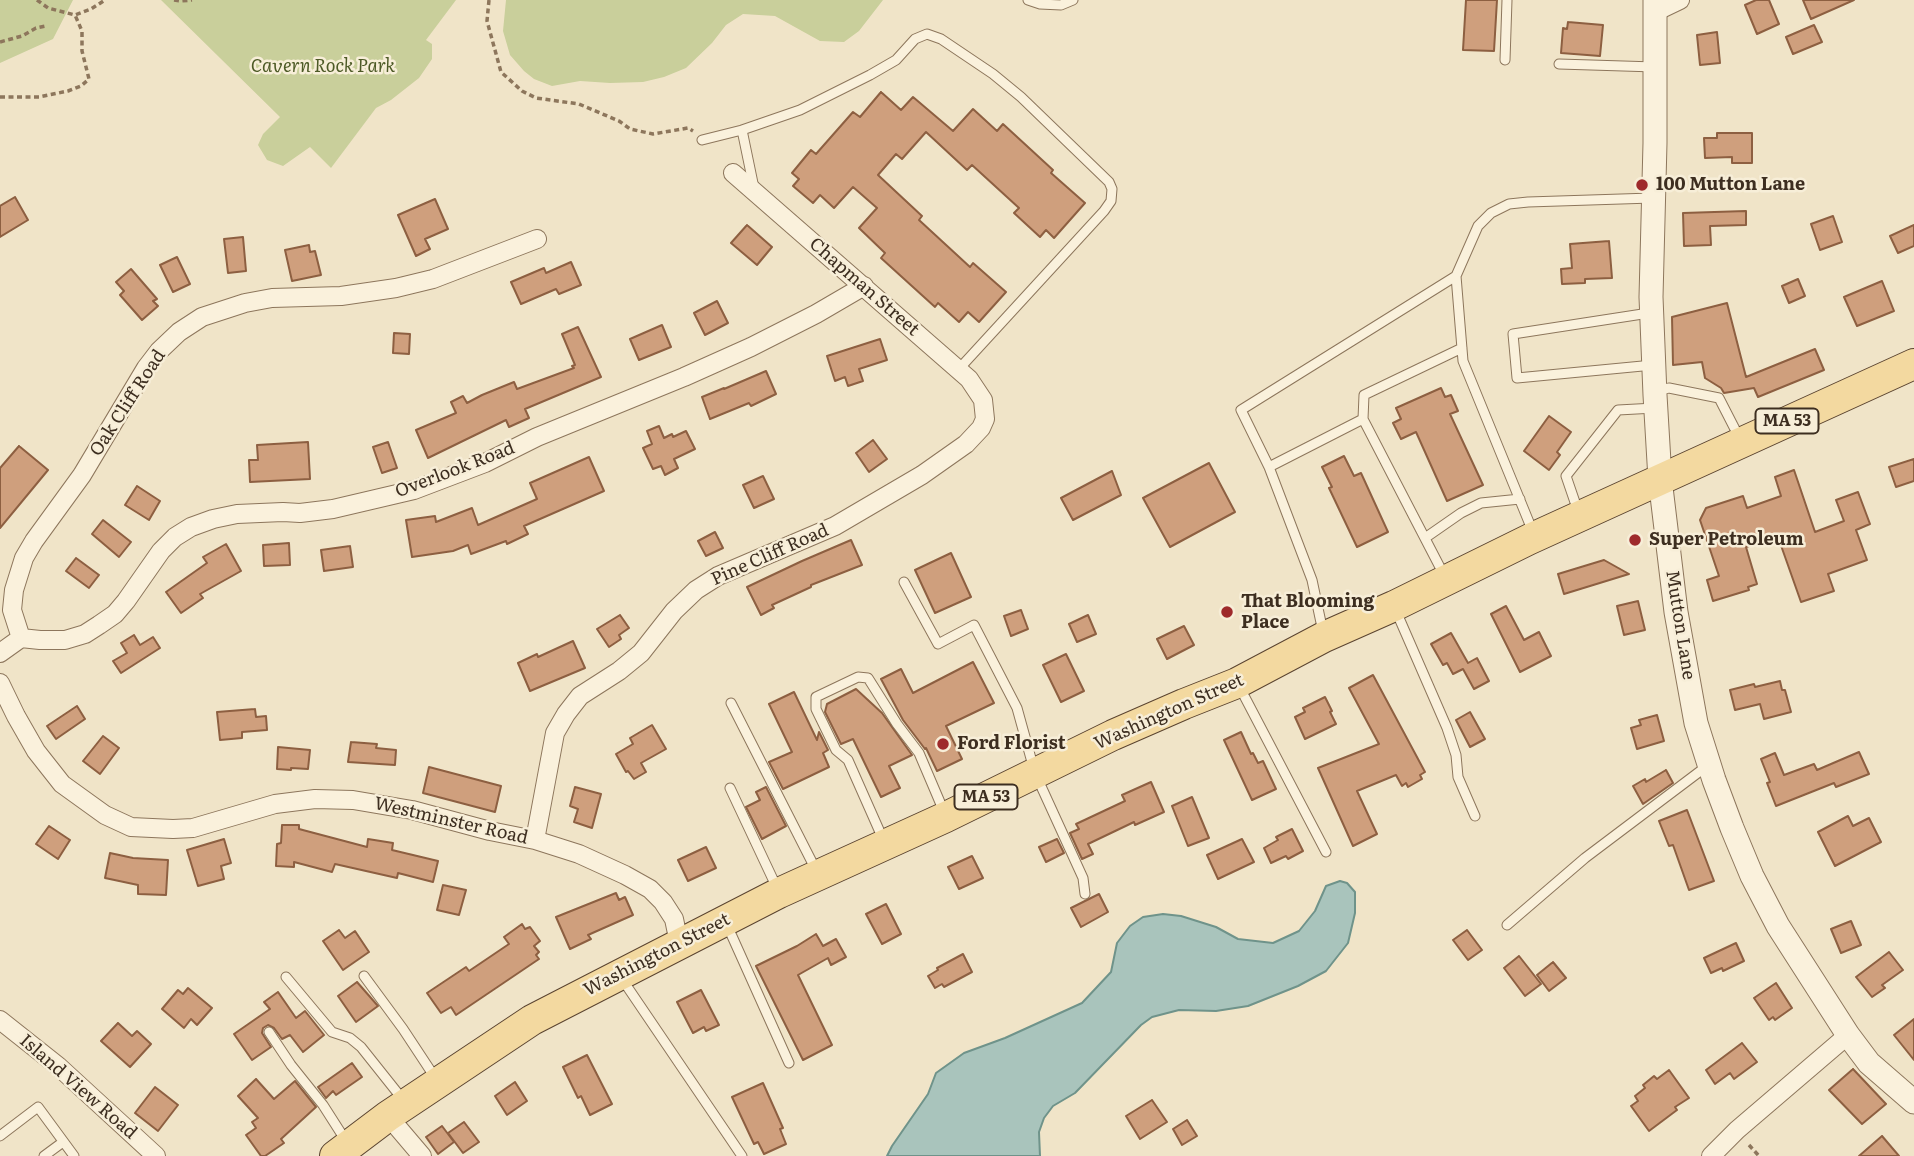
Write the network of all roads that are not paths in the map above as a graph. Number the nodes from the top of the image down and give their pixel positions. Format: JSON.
{"nodes":[{"id":1,"x":1028,"y":0,"type":"edge"},
{"id":2,"x":1073,"y":0,"type":"edge"},
{"id":3,"x":1507,"y":0,"type":"edge"},
{"id":4,"x":1680,"y":0,"type":"edge"},
{"id":5,"x":1655,"y":6,"type":"edge"},
{"id":6,"x":1505,"y":60,"type":"dead end"},
{"id":7,"x":1559,"y":64,"type":"dead end"},
{"id":8,"x":1655,"y":67,"type":"junction"},
{"id":9,"x":741,"y":130,"type":"junction"},
{"id":10,"x":702,"y":140,"type":"road end"},
{"id":11,"x":733,"y":173,"type":"dead end"},
{"id":12,"x":755,"y":192,"type":"junction"},
{"id":13,"x":1653,"y":198,"type":"junction"},
{"id":14,"x":537,"y":239,"type":"dead end"},
{"id":15,"x":1456,"y":276,"type":"junction"},
{"id":16,"x":864,"y":286,"type":"junction"},
{"id":17,"x":1651,"y":313,"type":"junction"},
{"id":18,"x":1462,"y":348,"type":"junction"},
{"id":19,"x":1914,"y":363,"type":"edge"},
{"id":20,"x":1653,"y":365,"type":"junction"},
{"id":21,"x":958,"y":370,"type":"junction"},
{"id":22,"x":1655,"y":400,"type":"junction"},
{"id":23,"x":986,"y":409,"type":"joint"},
{"id":24,"x":1363,"y":419,"type":"junction"},
{"id":25,"x":1741,"y":442,"type":"junction"},
{"id":26,"x":1269,"y":467,"type":"junction"},
{"id":27,"x":1660,"y":479,"type":"junction"},
{"id":28,"x":1520,"y":499,"type":"junction"},
{"id":29,"x":1580,"y":516,"type":"junction"},
{"id":30,"x":1535,"y":537,"type":"junction"},
{"id":31,"x":1425,"y":538,"type":"junction"},
{"id":32,"x":1447,"y":580,"type":"junction"},
{"id":33,"x":904,"y":582,"type":"dead end"},
{"id":34,"x":1394,"y":606,"type":"junction"},
{"id":35,"x":1324,"y":637,"type":"junction"},
{"id":36,"x":21,"y":638,"type":"junction"},
{"id":37,"x":0,"y":653,"type":"edge"},
{"id":38,"x":0,"y":683,"type":"edge"},
{"id":39,"x":1237,"y":683,"type":"junction"},
{"id":40,"x":731,"y":703,"type":"dead end"},
{"id":41,"x":1709,"y":765,"type":"junction"},
{"id":42,"x":1035,"y":773,"type":"junction"},
{"id":43,"x":730,"y":788,"type":"dead end"},
{"id":44,"x":1475,"y":816,"type":"dead end"},
{"id":45,"x":946,"y":817,"type":"junction"},
{"id":46,"x":535,"y":840,"type":"junction"},
{"id":47,"x":885,"y":844,"type":"junction"},
{"id":48,"x":1326,"y":852,"type":"dead end"},
{"id":49,"x":818,"y":875,"type":"junction"},
{"id":50,"x":779,"y":893,"type":"junction"},
{"id":51,"x":1085,"y":894,"type":"dead end"},
{"id":52,"x":725,"y":920,"type":"junction"},
{"id":53,"x":1507,"y":925,"type":"dead end"},
{"id":54,"x":678,"y":943,"type":"junction"},
{"id":55,"x":619,"y":974,"type":"junction"},
{"id":56,"x":286,"y":976,"type":"dead end"},
{"id":57,"x":364,"y":976,"type":"dead end"},
{"id":58,"x":0,"y":1020,"type":"edge"},
{"id":59,"x":269,"y":1032,"type":"dead end"},
{"id":60,"x":1848,"y":1035,"type":"junction"},
{"id":61,"x":789,"y":1063,"type":"dead end"},
{"id":62,"x":439,"y":1083,"type":"junction"},
{"id":63,"x":1914,"y":1102,"type":"edge"},
{"id":64,"x":398,"y":1110,"type":"junction"},
{"id":65,"x":0,"y":1136,"type":"edge"},
{"id":66,"x":63,"y":1142,"type":"junction"},
{"id":67,"x":342,"y":1151,"type":"edge"},
{"id":68,"x":44,"y":1156,"type":"edge"},
{"id":69,"x":74,"y":1156,"type":"edge"},
{"id":70,"x":156,"y":1156,"type":"edge"},
{"id":71,"x":422,"y":1156,"type":"edge"},
{"id":72,"x":742,"y":1156,"type":"edge"},
{"id":73,"x":1711,"y":1156,"type":"edge"}],
"edges":[{"from":1,"to":2,"type":"lane"},
{"from":3,"to":6,"type":"lane"},
{"from":4,"to":5,"type":"street"},
{"from":5,"to":8,"type":"street","name":"Mutton Lane"},
{"from":7,"to":8,"type":"lane"},
{"from":8,"to":13,"type":"street","name":"Mutton Lane"},
{"from":9,"to":10,"type":"lane"},
{"from":9,"to":12,"type":"lane"},
{"from":9,"to":21,"type":"lane"},
{"from":11,"to":12,"type":"street","name":"Chapman Street"},
{"from":12,"to":16,"type":"street","name":"Chapman Street"},
{"from":13,"to":15,"type":"lane"},
{"from":13,"to":17,"type":"street","name":"Mutton Lane"},
{"from":14,"to":36,"type":"street","name":"Oak Cliff Road"},
{"from":15,"to":18,"type":"lane"},
{"from":15,"to":26,"type":"lane"},
{"from":16,"to":21,"type":"street","name":"Chapman Street"},
{"from":16,"to":36,"type":"street","name":"Overlook Road"},
{"from":17,"to":20,"type":"street","name":"Mutton Lane"},
{"from":17,"to":20,"type":"lane"},
{"from":18,"to":24,"type":"lane"},
{"from":18,"to":28,"type":"lane"},
{"from":19,"to":25,"type":"main road","name":"Washington Street","number":"MA 53"},
{"from":20,"to":22,"type":"street","name":"Mutton Lane"},
{"from":21,"to":23,"type":"street","name":"Chapman Street"},
{"from":22,"to":25,"type":"lane"},
{"from":22,"to":27,"type":"street","name":"Mutton Lane"},
{"from":22,"to":29,"type":"lane"},
{"from":23,"to":46,"type":"street","name":"Pine Cliff Road"},
{"from":24,"to":26,"type":"lane"},
{"from":24,"to":31,"type":"lane"},
{"from":25,"to":27,"type":"main road","name":"Washington Street","number":"MA 53"},
{"from":26,"to":35,"type":"lane"},
{"from":27,"to":29,"type":"main road","name":"Washington Street","number":"MA 53"},
{"from":27,"to":41,"type":"street","name":"Mutton Lane"},
{"from":28,"to":30,"type":"lane"},
{"from":28,"to":31,"type":"lane"},
{"from":29,"to":30,"type":"main road","name":"Washington Street","number":"MA 53"},
{"from":30,"to":32,"type":"main road","name":"Washington Street","number":"MA 53"},
{"from":31,"to":32,"type":"lane"},
{"from":32,"to":34,"type":"main road","name":"Washington Street","number":"MA 53"},
{"from":33,"to":42,"type":"lane"},
{"from":34,"to":35,"type":"main road","name":"Washington Street","number":"MA 53"},
{"from":34,"to":44,"type":"lane"},
{"from":35,"to":39,"type":"main road","name":"Washington Street","number":"MA 53"},
{"from":36,"to":37,"type":"street"},
{"from":38,"to":46,"type":"street","name":"Westminster Road"},
{"from":39,"to":42,"type":"main road","name":"Washington Street","number":"MA 53"},
{"from":39,"to":48,"type":"lane"},
{"from":40,"to":49,"type":"lane"},
{"from":41,"to":53,"type":"lane"},
{"from":41,"to":60,"type":"street","name":"Mutton Lane"},
{"from":42,"to":45,"type":"main road","name":"Washington Street","number":"MA 53"},
{"from":42,"to":51,"type":"lane"},
{"from":43,"to":50,"type":"lane"},
{"from":45,"to":47,"type":"main road","name":"Washington Street","number":"MA 53"},
{"from":45,"to":47,"type":"lane"},
{"from":46,"to":54,"type":"street","name":"Westminster Road"},
{"from":47,"to":49,"type":"main road","name":"Washington Street","number":"MA 53"},
{"from":49,"to":50,"type":"main road","name":"Washington Street","number":"MA 53"},
{"from":50,"to":52,"type":"main road","name":"Washington Street","number":"MA 53"},
{"from":52,"to":54,"type":"main road","name":"Washington Street","number":"MA 53"},
{"from":52,"to":61,"type":"lane"},
{"from":54,"to":55,"type":"main road","name":"Washington Street","number":"MA 53"},
{"from":55,"to":62,"type":"main road","name":"Washington Street","number":"MA 53"},
{"from":55,"to":72,"type":"lane"},
{"from":56,"to":64,"type":"lane"},
{"from":57,"to":62,"type":"lane"},
{"from":58,"to":70,"type":"street","name":"Island View Road"},
{"from":59,"to":67,"type":"lane"},
{"from":60,"to":63,"type":"street","name":"Mutton Lane"},
{"from":60,"to":73,"type":"street"},
{"from":62,"to":64,"type":"main road","name":"Washington Street","number":"MA 53"},
{"from":64,"to":67,"type":"main road","name":"Washington Street","number":"MA 53"},
{"from":64,"to":71,"type":"street"},
{"from":65,"to":66,"type":"lane"},
{"from":66,"to":68,"type":"lane"},
{"from":66,"to":69,"type":"lane"}]}
